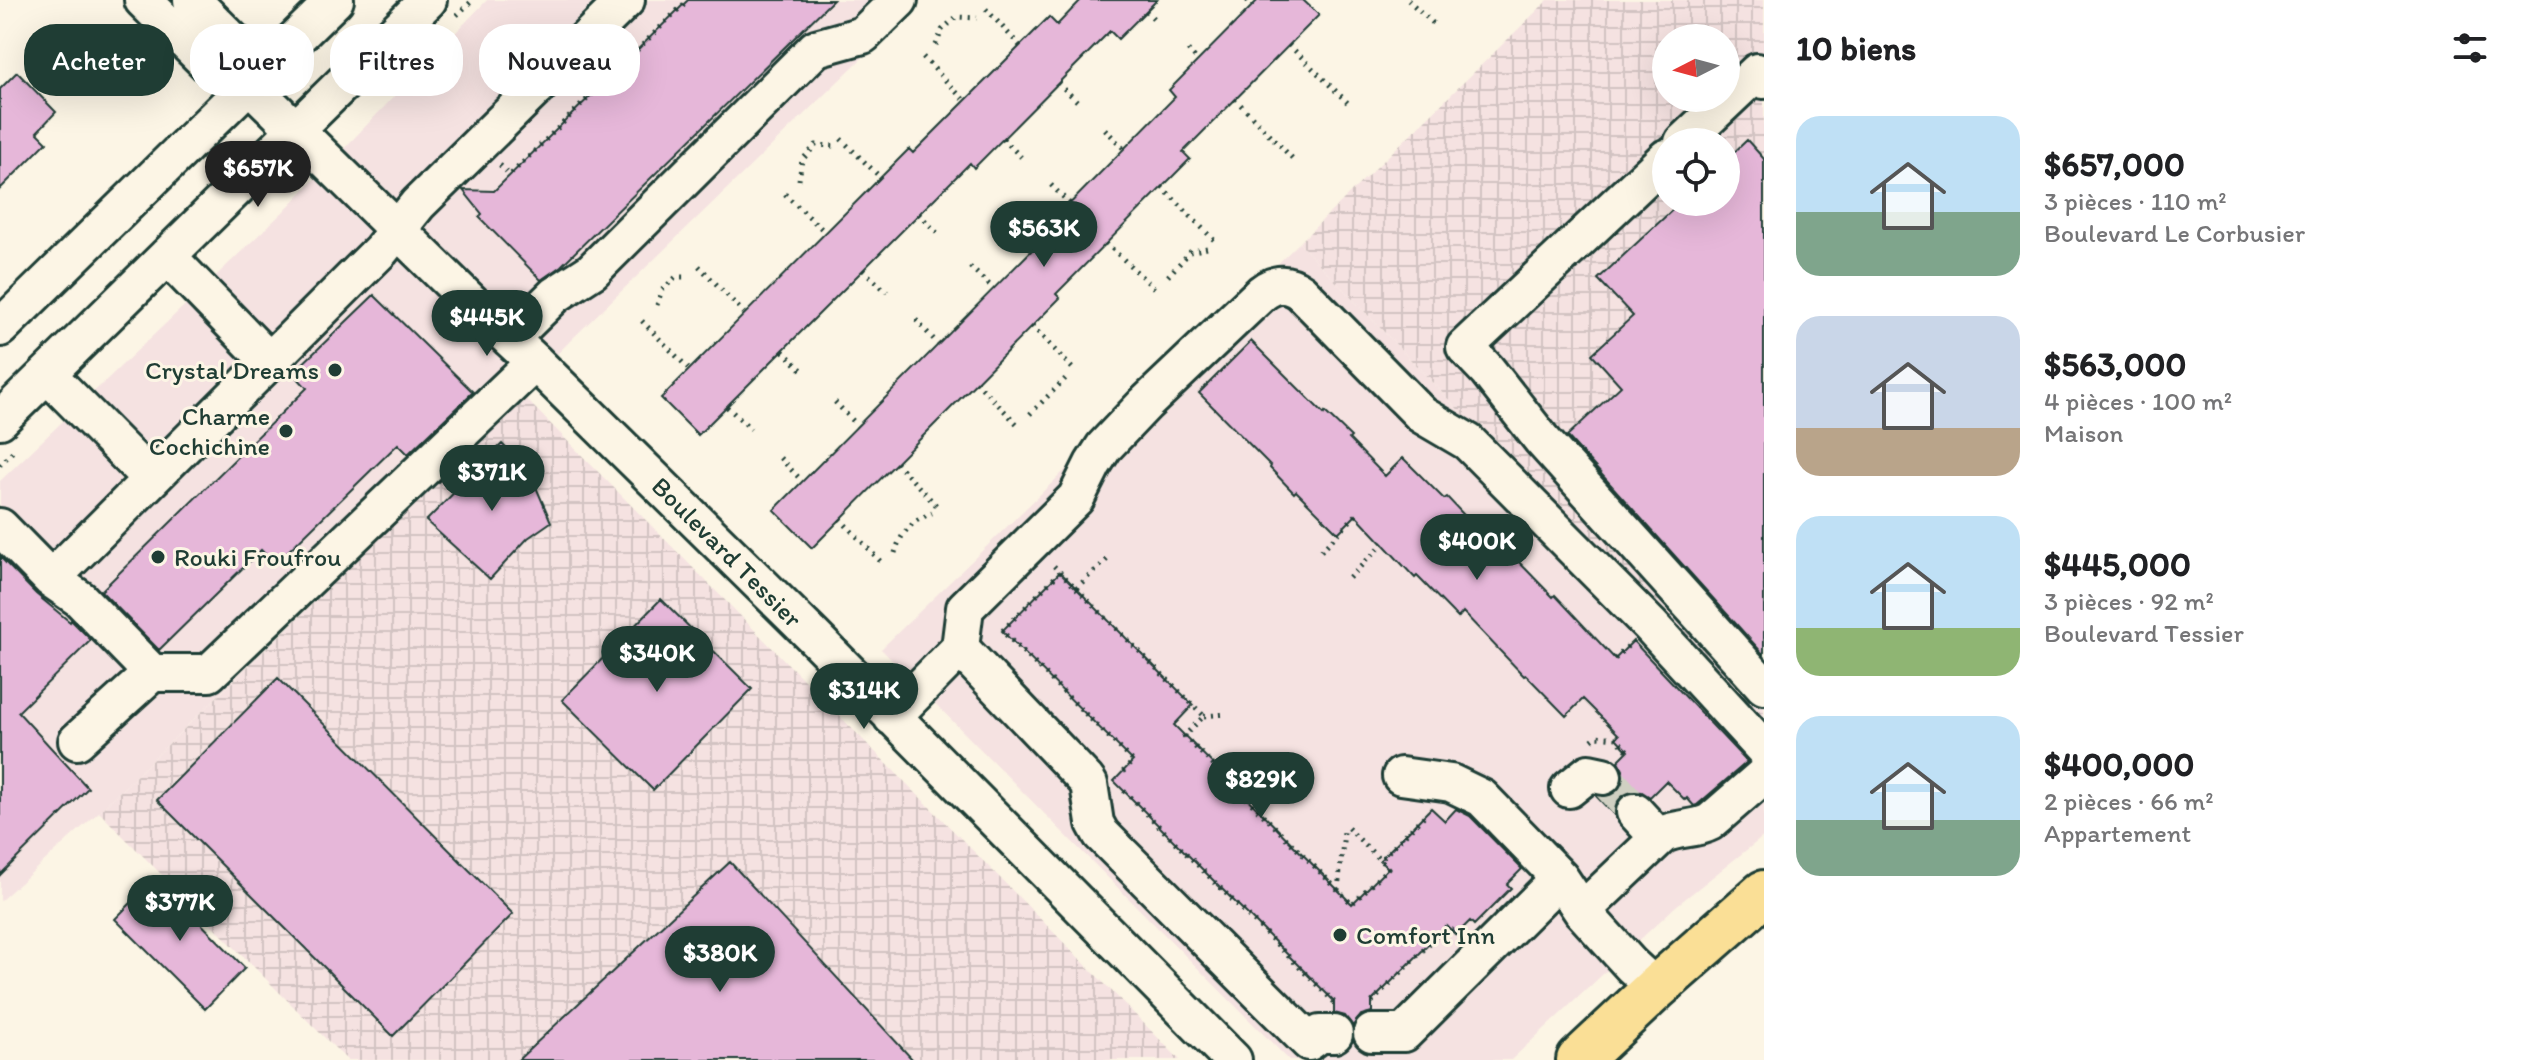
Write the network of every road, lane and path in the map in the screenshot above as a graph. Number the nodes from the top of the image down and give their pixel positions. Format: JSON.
{"nodes":[{"id":1,"x":143,"y":0,"type":"edge"},
{"id":2,"x":192,"y":0,"type":"edge"},
{"id":3,"x":335,"y":0,"type":"edge"},
{"id":4,"x":428,"y":0,"type":"edge"},
{"id":5,"x":626,"y":0,"type":"edge"},
{"id":6,"x":688,"y":0,"type":"edge"},
{"id":7,"x":899,"y":0,"type":"edge"},
{"id":8,"x":1247,"y":0,"type":"edge"},
{"id":9,"x":1408,"y":0,"type":"edge"},
{"id":10,"x":1252,"y":6,"type":"dead end"},
{"id":11,"x":986,"y":9,"type":"dead end"},
{"id":12,"x":1146,"y":11,"type":"dead end"},
{"id":13,"x":977,"y":18,"type":"dead end"},
{"id":14,"x":1156,"y":21,"type":"dead end"},
{"id":15,"x":216,"y":24,"type":"edge"},
{"id":16,"x":310,"y":24,"type":"edge"},
{"id":17,"x":1435,"y":25,"type":"dead end"},
{"id":18,"x":936,"y":45,"type":"dead end"},
{"id":19,"x":1289,"y":45,"type":"dead end"},
{"id":20,"x":190,"y":46,"type":"edge"},
{"id":21,"x":1020,"y":46,"type":"dead end"},
{"id":22,"x":1188,"y":50,"type":"dead end"},
{"id":23,"x":923,"y":57,"type":"dead end"},
{"id":24,"x":1198,"y":61,"type":"dead end"},
{"id":25,"x":1764,"y":80,"type":"edge"},
{"id":26,"x":1058,"y":83,"type":"dead end"},
{"id":27,"x":237,"y":96,"type":"edge"},
{"id":28,"x":261,"y":96,"type":"edge"},
{"id":29,"x":1235,"y":99,"type":"dead end"},
{"id":30,"x":965,"y":101,"type":"dead end"},
{"id":31,"x":1077,"y":101,"type":"dead end"},
{"id":32,"x":1351,"y":106,"type":"dead end"},
{"id":33,"x":1698,"y":128,"type":"edge"},
{"id":34,"x":1105,"y":129,"type":"dead end"},
{"id":35,"x":296,"y":131,"type":"junction"},
{"id":36,"x":841,"y":139,"type":"dead end"},
{"id":37,"x":1003,"y":139,"type":"dead end"},
{"id":38,"x":834,"y":146,"type":"dead end"},
{"id":39,"x":1124,"y":149,"type":"dead end"},
{"id":40,"x":1021,"y":157,"type":"dead end"},
{"id":41,"x":1295,"y":161,"type":"dead end"},
{"id":42,"x":1652,"y":171,"type":"edge"},
{"id":43,"x":510,"y":175,"type":"dead end"},
{"id":44,"x":880,"y":177,"type":"dead end"},
{"id":45,"x":799,"y":180,"type":"dead end"},
{"id":46,"x":1051,"y":185,"type":"dead end"},
{"id":47,"x":1162,"y":187,"type":"dead end"},
{"id":48,"x":785,"y":194,"type":"dead end"},
{"id":49,"x":1070,"y":204,"type":"dead end"},
{"id":50,"x":919,"y":214,"type":"dead end"},
{"id":51,"x":398,"y":230,"type":"junction"},
{"id":52,"x":825,"y":232,"type":"dead end"},
{"id":53,"x":941,"y":237,"type":"dead end"},
{"id":54,"x":1214,"y":240,"type":"dead end"},
{"id":55,"x":1106,"y":243,"type":"dead end"},
{"id":56,"x":1207,"y":248,"type":"dead end"},
{"id":57,"x":167,"y":256,"type":"junction"},
{"id":58,"x":699,"y":266,"type":"dead end"},
{"id":59,"x":970,"y":267,"type":"dead end"},
{"id":60,"x":863,"y":270,"type":"dead end"},
{"id":61,"x":1168,"y":276,"type":"dead end"},
{"id":62,"x":688,"y":277,"type":"dead end"},
{"id":63,"x":994,"y":289,"type":"dead end"},
{"id":64,"x":1155,"y":289,"type":"dead end"},
{"id":65,"x":887,"y":292,"type":"dead end"},
{"id":66,"x":657,"y":305,"type":"dead end"},
{"id":67,"x":744,"y":313,"type":"dead end"},
{"id":68,"x":916,"y":320,"type":"dead end"},
{"id":69,"x":642,"y":321,"type":"dead end"},
{"id":70,"x":1032,"y":326,"type":"dead end"},
{"id":71,"x":0,"y":328,"type":"edge"},
{"id":72,"x":938,"y":344,"type":"dead end"},
{"id":73,"x":522,"y":350,"type":"junction"},
{"id":74,"x":783,"y":351,"type":"dead end"},
{"id":75,"x":269,"y":361,"type":"junction"},
{"id":76,"x":689,"y":369,"type":"dead end"},
{"id":77,"x":1074,"y":370,"type":"dead end"},
{"id":78,"x":805,"y":373,"type":"dead end"},
{"id":79,"x":47,"y":374,"type":"junction"},
{"id":80,"x":1066,"y":378,"type":"dead end"},
{"id":81,"x":976,"y":382,"type":"dead end"},
{"id":82,"x":835,"y":402,"type":"dead end"},
{"id":83,"x":727,"y":407,"type":"dead end"},
{"id":84,"x":1030,"y":414,"type":"dead end"},
{"id":85,"x":0,"y":420,"type":"edge"},
{"id":86,"x":858,"y":426,"type":"dead end"},
{"id":87,"x":1019,"y":426,"type":"dead end"},
{"id":88,"x":751,"y":429,"type":"dead end"},
{"id":89,"x":780,"y":458,"type":"dead end"},
{"id":90,"x":896,"y":463,"type":"dead end"},
{"id":91,"x":151,"y":479,"type":"junction"},
{"id":92,"x":802,"y":481,"type":"dead end"},
{"id":93,"x":938,"y":507,"type":"dead end"},
{"id":94,"x":932,"y":513,"type":"dead end"},
{"id":95,"x":1356,"y":515,"type":"dead end"},
{"id":96,"x":840,"y":519,"type":"dead end"},
{"id":97,"x":0,"y":527,"type":"edge"},
{"id":98,"x":1384,"y":543,"type":"dead end"},
{"id":99,"x":1321,"y":551,"type":"dead end"},
{"id":100,"x":895,"y":553,"type":"dead end"},
{"id":101,"x":1111,"y":556,"type":"dead end"},
{"id":102,"x":883,"y":564,"type":"dead end"},
{"id":103,"x":1349,"y":578,"type":"dead end"},
{"id":104,"x":51,"y":579,"type":"junction"},
{"id":105,"x":1076,"y":588,"type":"junction"},
{"id":106,"x":960,"y":648,"type":"junction"},
{"id":107,"x":152,"y":673,"type":"junction"},
{"id":108,"x":1764,"y":686,"type":"edge"},
{"id":109,"x":1227,"y":714,"type":"dead end"},
{"id":110,"x":1204,"y":716,"type":"junction"},
{"id":111,"x":892,"y":717,"type":"junction"},
{"id":112,"x":77,"y":741,"type":"dead end"},
{"id":113,"x":1764,"y":749,"type":"edge"},
{"id":114,"x":1764,"y":775,"type":"edge"},
{"id":115,"x":1401,"y":776,"type":"dead end"},
{"id":116,"x":1603,"y":776,"type":"dead end"},
{"id":117,"x":1569,"y":789,"type":"dead end"},
{"id":118,"x":1431,"y":808,"type":"dead end"},
{"id":119,"x":1635,"y":812,"type":"tunnel mouth"},
{"id":120,"x":1659,"y":838,"type":"junction"},
{"id":121,"x":1380,"y":860,"type":"junction"},
{"id":122,"x":1560,"y":878,"type":"junction"},
{"id":123,"x":1338,"y":890,"type":"junction"},
{"id":124,"x":1764,"y":893,"type":"edge"},
{"id":125,"x":1582,"y":911,"type":"junction"},
{"id":126,"x":1461,"y":930,"type":"dead end"},
{"id":127,"x":1656,"y":988,"type":"junction"},
{"id":128,"x":1372,"y":1022,"type":"joint"},
{"id":129,"x":1316,"y":1037,"type":"edge"},
{"id":130,"x":1233,"y":1060,"type":"edge"},
{"id":131,"x":1579,"y":1060,"type":"edge"}],
"edges":[{"from":1,"to":20,"type":"street","name":"Boulevard Tessier"},
{"from":2,"to":15,"type":"street","name":"Boulevard Tessier"},
{"from":3,"to":16,"type":"street"},
{"from":4,"to":35,"type":"street"},
{"from":5,"to":51,"type":"street"},
{"from":6,"to":43,"type":"path"},
{"from":7,"to":73,"type":"street"},
{"from":8,"to":10,"type":"path"},
{"from":9,"to":17,"type":"path"},
{"from":11,"to":21,"type":"path"},
{"from":12,"to":14,"type":"path"},
{"from":13,"to":18,"type":"path"},
{"from":19,"to":32,"type":"path"},
{"from":22,"to":24,"type":"path"},
{"from":23,"to":30,"type":"path"},
{"from":25,"to":33,"type":"street"},
{"from":26,"to":31,"type":"path"},
{"from":27,"to":71,"type":"street"},
{"from":28,"to":35,"type":"street","name":"Boulevard Tessier"},
{"from":29,"to":41,"type":"path"},
{"from":34,"to":39,"type":"path"},
{"from":35,"to":51,"type":"street","name":"Boulevard Tessier"},
{"from":35,"to":57,"type":"street"},
{"from":36,"to":44,"type":"path"},
{"from":37,"to":40,"type":"path"},
{"from":38,"to":45,"type":"path"},
{"from":42,"to":108,"type":"street"},
{"from":46,"to":49,"type":"path"},
{"from":47,"to":54,"type":"path"},
{"from":48,"to":52,"type":"path"},
{"from":50,"to":53,"type":"path"},
{"from":51,"to":73,"type":"street","name":"Boulevard Tessier"},
{"from":51,"to":75,"type":"street"},
{"from":55,"to":64,"type":"path"},
{"from":56,"to":61,"type":"path"},
{"from":57,"to":75,"type":"street"},
{"from":57,"to":79,"type":"street"},
{"from":58,"to":67,"type":"path"},
{"from":59,"to":63,"type":"path"},
{"from":60,"to":65,"type":"path"},
{"from":62,"to":66,"type":"path"},
{"from":68,"to":72,"type":"path"},
{"from":69,"to":76,"type":"path"},
{"from":70,"to":77,"type":"path"},
{"from":73,"to":107,"type":"street"},
{"from":73,"to":111,"type":"street","name":"Boulevard Tessier"},
{"from":74,"to":78,"type":"path"},
{"from":75,"to":91,"type":"street"},
{"from":79,"to":85,"type":"street"},
{"from":79,"to":91,"type":"street"},
{"from":80,"to":84,"type":"path"},
{"from":81,"to":87,"type":"path"},
{"from":82,"to":86,"type":"path"},
{"from":83,"to":88,"type":"path"},
{"from":89,"to":92,"type":"path"},
{"from":90,"to":93,"type":"path"},
{"from":91,"to":104,"type":"street"},
{"from":94,"to":100,"type":"path"},
{"from":95,"to":99,"type":"path"},
{"from":96,"to":102,"type":"path"},
{"from":97,"to":104,"type":"street"},
{"from":98,"to":103,"type":"path"},
{"from":101,"to":105,"type":"path"},
{"from":104,"to":107,"type":"street"},
{"from":105,"to":110,"type":"path"},
{"from":105,"to":129,"type":"path"},
{"from":106,"to":111,"type":"street"},
{"from":106,"to":113,"type":"street"},
{"from":106,"to":129,"type":"street"},
{"from":107,"to":112,"type":"street"},
{"from":109,"to":110,"type":"path"},
{"from":110,"to":123,"type":"path"},
{"from":111,"to":130,"type":"street","name":"Boulevard Tessier"},
{"from":114,"to":120,"type":"street"},
{"from":115,"to":122,"type":"street"},
{"from":116,"to":117,"type":"street"},
{"from":118,"to":121,"type":"path"},
{"from":119,"to":120,"type":"street"},
{"from":120,"to":125,"type":"street"},
{"from":121,"to":123,"type":"path"},
{"from":121,"to":123,"type":"path"},
{"from":122,"to":125,"type":"street"},
{"from":122,"to":128,"type":"street"},
{"from":124,"to":127,"type":"main road"},
{"from":125,"to":127,"type":"street"},
{"from":126,"to":128,"type":"path"},
{"from":127,"to":131,"type":"main road"}]}
